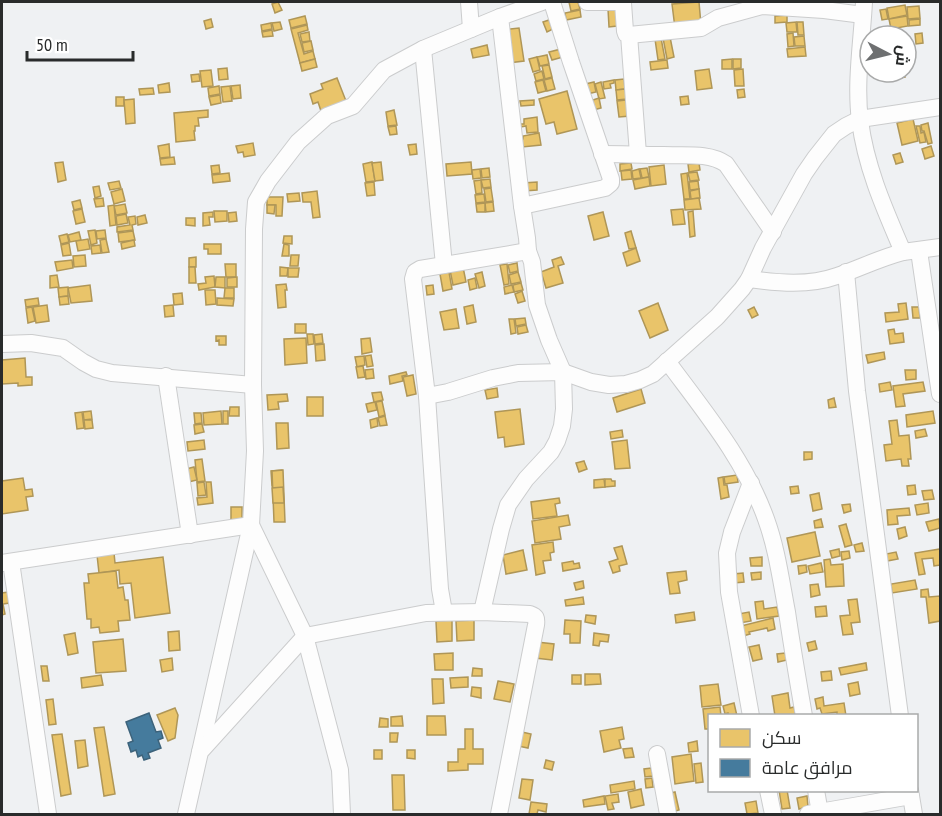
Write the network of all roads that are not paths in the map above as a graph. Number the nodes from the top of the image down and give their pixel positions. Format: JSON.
{"nodes":[{"id":1,"x":469,"y":2,"type":"edge"},
{"id":2,"x":542,"y":2,"type":"edge"},
{"id":3,"x":552,"y":2,"type":"edge"},
{"id":4,"x":587,"y":2,"type":"edge"},
{"id":5,"x":760,"y":4,"type":"edge"},
{"id":6,"x":863,"y":8,"type":"edge"},
{"id":7,"x":500,"y":17,"type":"junction"},
{"id":8,"x":471,"y":29,"type":"junction"},
{"id":9,"x":629,"y":35,"type":"junction"},
{"id":10,"x":423,"y":50,"type":"junction"},
{"id":11,"x":940,"y":107,"type":"edge"},
{"id":12,"x":860,"y":119,"type":"junction"},
{"id":13,"x":602,"y":154,"type":"junction"},
{"id":14,"x":638,"y":154,"type":"junction"},
{"id":15,"x":522,"y":206,"type":"junction"},
{"id":16,"x":773,"y":232,"type":"junction"},
{"id":17,"x":940,"y":247,"type":"edge"},
{"id":18,"x":528,"y":251,"type":"junction"},
{"id":19,"x":911,"y":252,"type":"junction"},
{"id":20,"x":444,"y":265,"type":"junction"},
{"id":21,"x":846,"y":272,"type":"junction"},
{"id":22,"x":749,"y":279,"type":"junction"},
{"id":23,"x":2,"y":344,"type":"edge"},
{"id":24,"x":667,"y":361,"type":"junction"},
{"id":25,"x":563,"y":372,"type":"junction"},
{"id":26,"x":166,"y":376,"type":"junction"},
{"id":27,"x":253,"y":384,"type":"junction"},
{"id":28,"x":940,"y":394,"type":"edge"},
{"id":29,"x":427,"y":396,"type":"junction"},
{"id":30,"x":751,"y":483,"type":"junction"},
{"id":31,"x":250,"y":525,"type":"junction"},
{"id":32,"x":190,"y":535,"type":"junction"},
{"id":33,"x":6,"y":563,"type":"edge"},
{"id":34,"x":444,"y":612,"type":"junction"},
{"id":35,"x":482,"y":612,"type":"junction"},
{"id":36,"x":305,"y":636,"type":"junction"},
{"id":37,"x":751,"y":714,"type":"edge"},
{"id":38,"x":804,"y":714,"type":"edge"},
{"id":39,"x":900,"y":714,"type":"edge"},
{"id":40,"x":200,"y":752,"type":"junction"},
{"id":41,"x":657,"y":754,"type":"dead end"},
{"id":42,"x":768,"y":792,"type":"edge"},
{"id":43,"x":816,"y":792,"type":"edge"},
{"id":44,"x":911,"y":794,"type":"edge"},
{"id":45,"x":48,"y":814,"type":"edge"},
{"id":46,"x":186,"y":814,"type":"edge"},
{"id":47,"x":342,"y":814,"type":"edge"},
{"id":48,"x":499,"y":814,"type":"edge"},
{"id":49,"x":668,"y":814,"type":"edge"},
{"id":50,"x":773,"y":814,"type":"edge"},
{"id":51,"x":814,"y":814,"type":"edge"},
{"id":52,"x":914,"y":814,"type":"edge"}],
"edges":[{"from":1,"to":8,"type":"street"},
{"from":2,"to":7,"type":"street"},
{"from":3,"to":13,"type":"street"},
{"from":4,"to":9,"type":"street"},
{"from":5,"to":6,"type":"street"},
{"from":5,"to":9,"type":"street"},
{"from":6,"to":12,"type":"street"},
{"from":7,"to":8,"type":"street"},
{"from":7,"to":15,"type":"street"},
{"from":8,"to":10,"type":"street"},
{"from":9,"to":14,"type":"street"},
{"from":10,"to":20,"type":"street"},
{"from":10,"to":27,"type":"street"},
{"from":11,"to":12,"type":"street"},
{"from":12,"to":16,"type":"street"},
{"from":12,"to":19,"type":"street"},
{"from":13,"to":14,"type":"street"},
{"from":13,"to":15,"type":"street"},
{"from":14,"to":16,"type":"street"},
{"from":15,"to":18,"type":"street"},
{"from":16,"to":22,"type":"street"},
{"from":17,"to":19,"type":"street"},
{"from":18,"to":20,"type":"street"},
{"from":18,"to":25,"type":"street"},
{"from":19,"to":21,"type":"street"},
{"from":19,"to":28,"type":"street"},
{"from":20,"to":29,"type":"street"},
{"from":21,"to":22,"type":"street"},
{"from":21,"to":39,"type":"street"},
{"from":22,"to":24,"type":"street"},
{"from":23,"to":26,"type":"street"},
{"from":24,"to":25,"type":"street"},
{"from":24,"to":30,"type":"street"},
{"from":25,"to":29,"type":"street"},
{"from":25,"to":35,"type":"street"},
{"from":26,"to":27,"type":"street"},
{"from":26,"to":32,"type":"street"},
{"from":27,"to":31,"type":"street"},
{"from":29,"to":34,"type":"street"},
{"from":30,"to":37,"type":"street"},
{"from":30,"to":38,"type":"street"},
{"from":31,"to":32,"type":"street"},
{"from":31,"to":36,"type":"street"},
{"from":31,"to":40,"type":"street"},
{"from":32,"to":33,"type":"street"},
{"from":33,"to":45,"type":"street"},
{"from":34,"to":35,"type":"street"},
{"from":34,"to":36,"type":"street"},
{"from":35,"to":48,"type":"street"},
{"from":36,"to":40,"type":"street"},
{"from":36,"to":47,"type":"street"},
{"from":40,"to":46,"type":"street"},
{"from":41,"to":49,"type":"street"},
{"from":42,"to":50,"type":"street"},
{"from":43,"to":51,"type":"street"},
{"from":44,"to":51,"type":"street"},
{"from":44,"to":52,"type":"street"}]}
